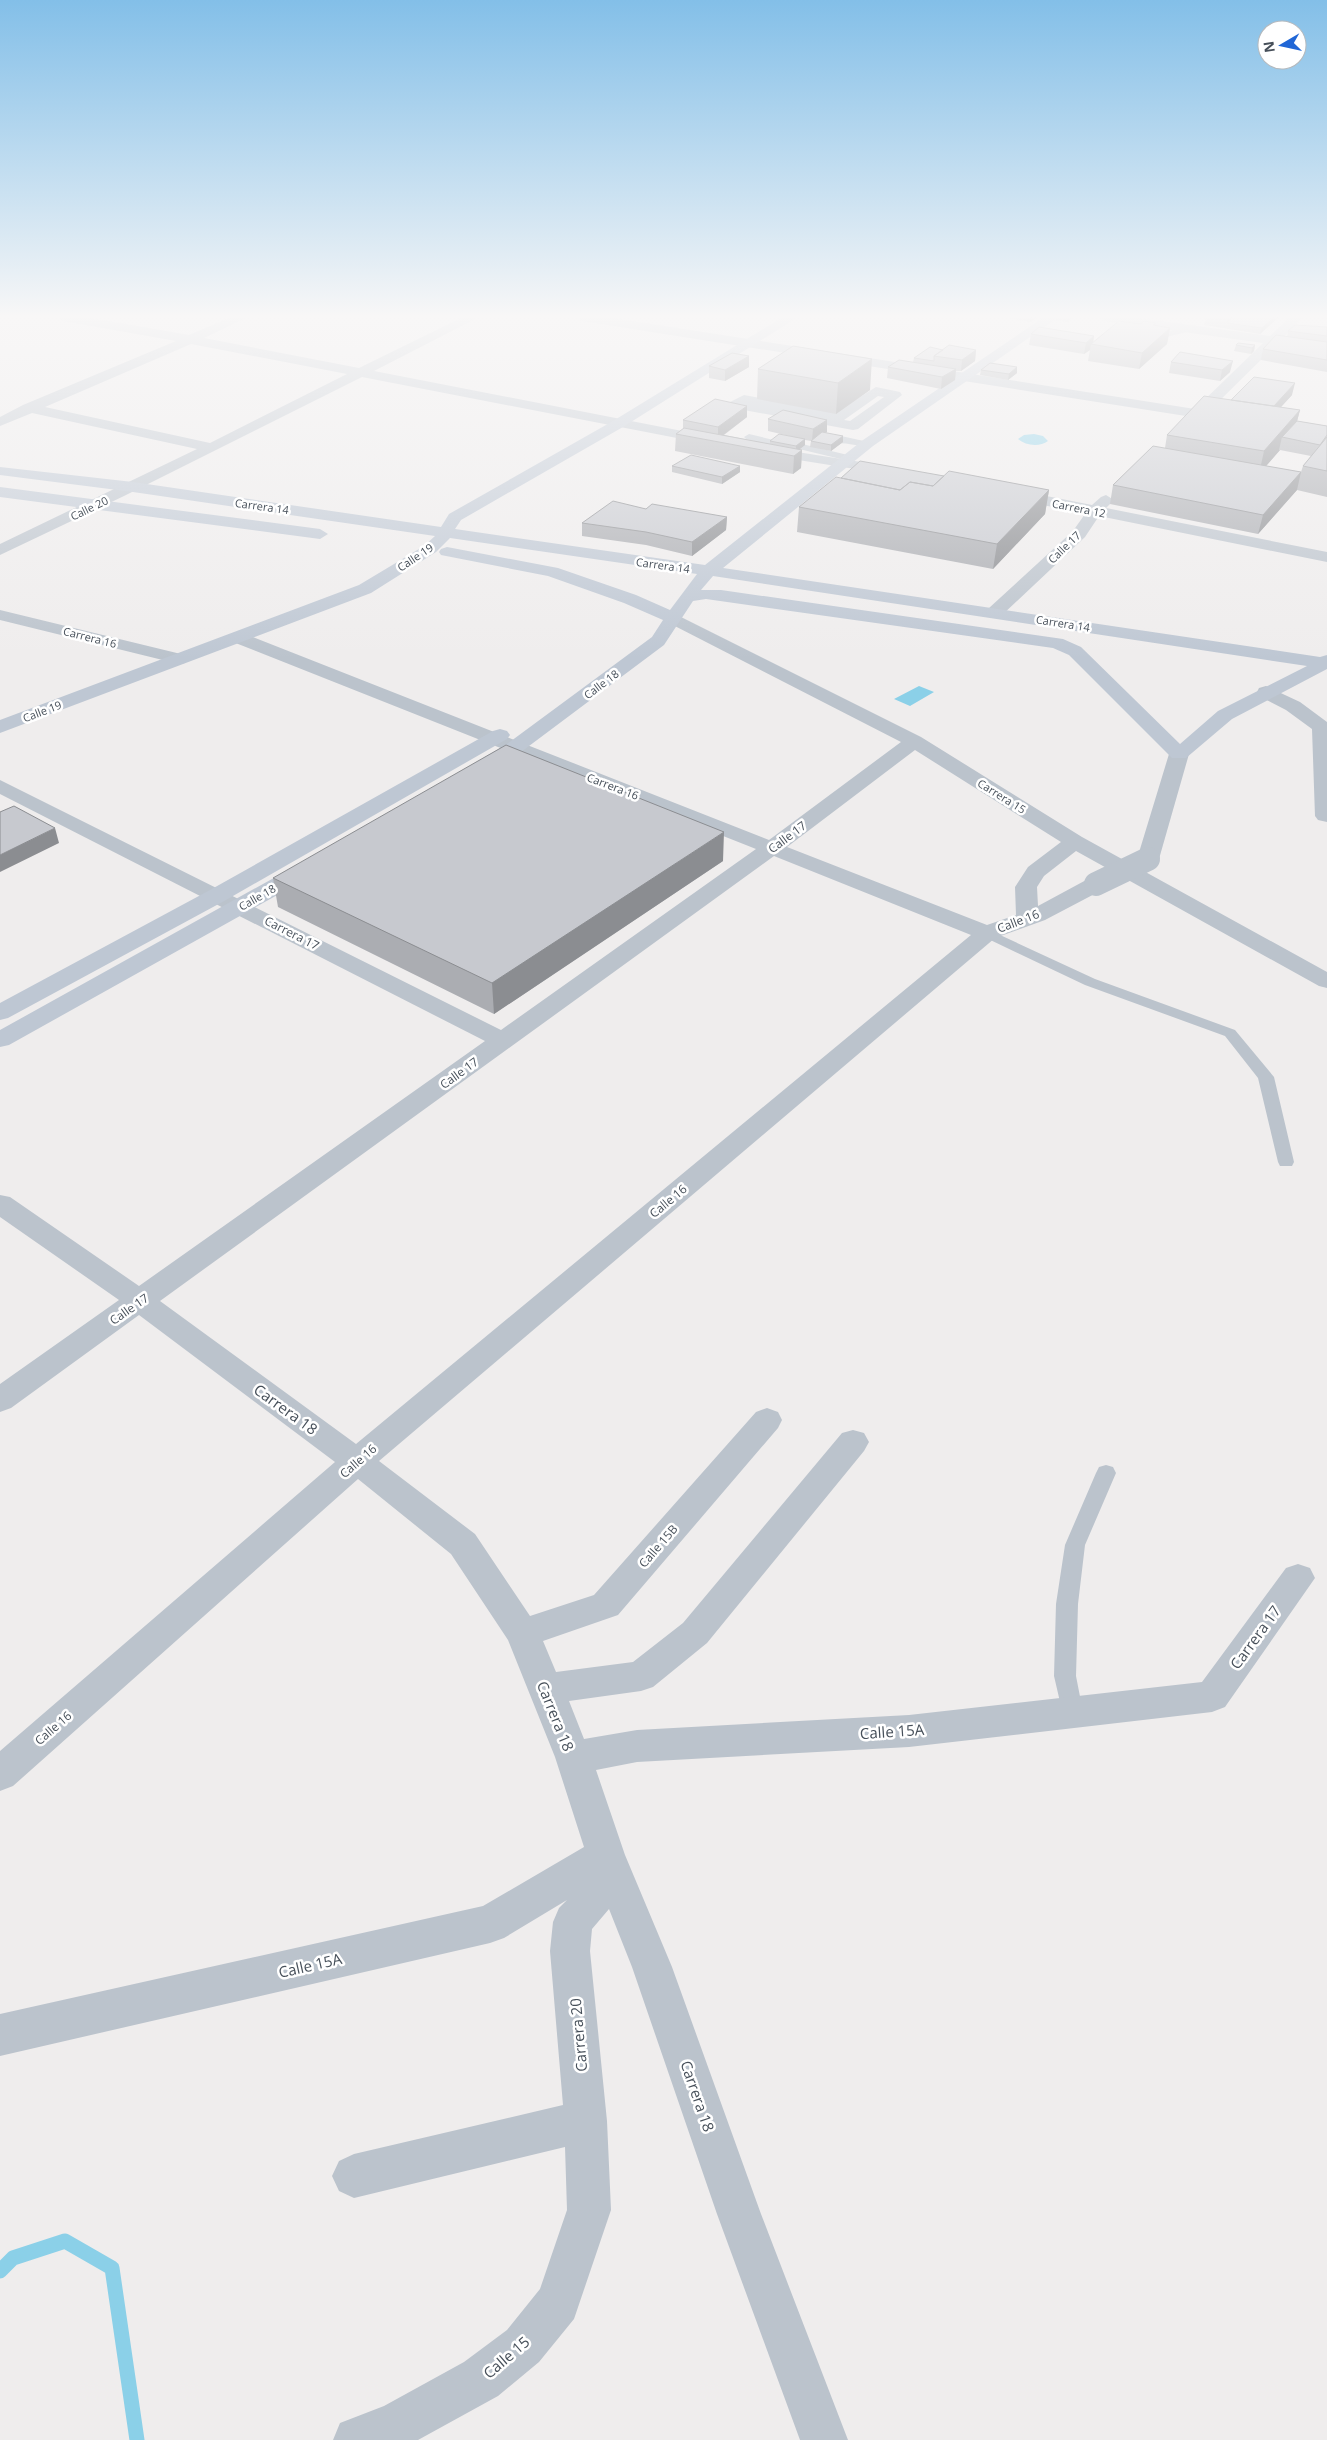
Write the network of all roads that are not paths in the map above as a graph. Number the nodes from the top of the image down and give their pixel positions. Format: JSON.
{"nodes":[{"id":1,"x":134,"y":431,"type":"edge"},
{"id":2,"x":242,"y":431,"type":"edge"},
{"id":3,"x":606,"y":431,"type":"edge"},
{"id":4,"x":657,"y":431,"type":"edge"},
{"id":5,"x":886,"y":431,"type":"edge"},
{"id":6,"x":835,"y":441,"type":"edge"},
{"id":7,"x":776,"y":443,"type":"edge"},
{"id":8,"x":868,"y":443,"type":"junction"},
{"id":9,"x":733,"y":444,"type":"junction"},
{"id":10,"x":210,"y":447,"type":"junction"},
{"id":11,"x":802,"y":448,"type":"edge"},
{"id":12,"x":846,"y":461,"type":"junction"},
{"id":13,"x":0,"y":471,"type":"edge"},
{"id":14,"x":903,"y":473,"type":"edge"},
{"id":15,"x":133,"y":487,"type":"junction"},
{"id":16,"x":0,"y":492,"type":"edge"},
{"id":17,"x":999,"y":492,"type":"edge"},
{"id":18,"x":1115,"y":492,"type":"edge"},
{"id":19,"x":98,"y":504,"type":"junction"},
{"id":20,"x":1095,"y":511,"type":"junction"},
{"id":21,"x":444,"y":534,"type":"junction"},
{"id":22,"x":332,"y":536,"type":"dead end"},
{"id":23,"x":401,"y":545,"type":"dead end"},
{"id":24,"x":430,"y":548,"type":"junction"},
{"id":25,"x":0,"y":550,"type":"edge"},
{"id":26,"x":1327,"y":556,"type":"edge"},
{"id":27,"x":708,"y":572,"type":"junction"},
{"id":28,"x":687,"y":597,"type":"junction"},
{"id":29,"x":995,"y":612,"type":"junction"},
{"id":30,"x":0,"y":614,"type":"edge"},
{"id":31,"x":672,"y":618,"type":"junction"},
{"id":32,"x":239,"y":638,"type":"junction"},
{"id":33,"x":179,"y":659,"type":"junction"},
{"id":34,"x":1326,"y":662,"type":"edge"},
{"id":35,"x":1266,"y":692,"type":"junction"},
{"id":36,"x":0,"y":727,"type":"edge"},
{"id":37,"x":1324,"y":727,"type":"edge"},
{"id":38,"x":493,"y":740,"type":"junction"},
{"id":39,"x":914,"y":741,"type":"junction"},
{"id":40,"x":514,"y":748,"type":"junction"},
{"id":41,"x":1179,"y":754,"type":"junction"},
{"id":42,"x":0,"y":786,"type":"edge"},
{"id":43,"x":38,"y":806,"type":"junction"},
{"id":44,"x":1325,"y":816,"type":"dead end"},
{"id":45,"x":15,"y":817,"type":"edge"},
{"id":46,"x":386,"y":822,"type":"edge"},
{"id":47,"x":1075,"y":841,"type":"junction"},
{"id":48,"x":772,"y":848,"type":"junction"},
{"id":49,"x":326,"y":857,"type":"edge"},
{"id":50,"x":218,"y":895,"type":"junction"},
{"id":51,"x":241,"y":907,"type":"junction"},
{"id":52,"x":1027,"y":919,"type":"junction"},
{"id":53,"x":987,"y":933,"type":"junction"},
{"id":54,"x":1327,"y":981,"type":"edge"},
{"id":55,"x":0,"y":1013,"type":"edge"},
{"id":56,"x":0,"y":1040,"type":"edge"},
{"id":57,"x":504,"y":1041,"type":"junction"},
{"id":58,"x":1286,"y":1162,"type":"dead end"},
{"id":59,"x":0,"y":1204,"type":"edge"},
{"id":60,"x":140,"y":1301,"type":"junction"},
{"id":61,"x":0,"y":1400,"type":"edge"},
{"id":62,"x":767,"y":1420,"type":"dead end"},
{"id":63,"x":853,"y":1442,"type":"dead end"},
{"id":64,"x":357,"y":1461,"type":"junction"},
{"id":65,"x":1106,"y":1473,"type":"dead end"},
{"id":66,"x":1298,"y":1578,"type":"dead end"},
{"id":67,"x":522,"y":1633,"type":"junction"},
{"id":68,"x":546,"y":1689,"type":"junction"},
{"id":69,"x":1212,"y":1696,"type":"joint"},
{"id":70,"x":1072,"y":1712,"type":"junction"},
{"id":71,"x":573,"y":1757,"type":"junction"},
{"id":72,"x":0,"y":1774,"type":"edge"},
{"id":73,"x":609,"y":1865,"type":"junction"},
{"id":74,"x":0,"y":2036,"type":"edge"},
{"id":75,"x":586,"y":2121,"type":"junction"},
{"id":76,"x":354,"y":2176,"type":"dead end"},
{"id":77,"x":589,"y":2210,"type":"joint"},
{"id":78,"x":383,"y":2435,"type":"edge"},
{"id":79,"x":824,"y":2440,"type":"edge"}],
"edges":[{"from":1,"to":10,"type":"street"},
{"from":2,"to":10,"type":"street","name":"Calle 20"},
{"from":3,"to":21,"type":"street","name":"Calle 19"},
{"from":4,"to":9,"type":"street"},
{"from":5,"to":8,"type":"street","name":"Calle 18"},
{"from":6,"to":8,"type":"lane"},
{"from":7,"to":9,"type":"lane"},
{"from":8,"to":12,"type":"street","name":"Calle 18"},
{"from":9,"to":12,"type":"street"},
{"from":10,"to":15,"type":"street","name":"Calle 20"},
{"from":11,"to":12,"type":"lane"},
{"from":12,"to":14,"type":"street"},
{"from":12,"to":27,"type":"street","name":"Calle 18"},
{"from":13,"to":15,"type":"street","name":"Carrera 14"},
{"from":15,"to":19,"type":"street","name":"Calle 20"},
{"from":15,"to":21,"type":"street","name":"Carrera 14"},
{"from":16,"to":19,"type":"street","name":"Carrera 14"},
{"from":17,"to":20,"type":"street","name":"Carrera 12"},
{"from":18,"to":20,"type":"street","name":"Calle 17"},
{"from":19,"to":22,"type":"street","name":"Carrera 14"},
{"from":19,"to":25,"type":"street","name":"Calle 20"},
{"from":20,"to":26,"type":"street","name":"Carrera 12"},
{"from":20,"to":29,"type":"street","name":"Calle 17"},
{"from":21,"to":24,"type":"street","name":"Calle 19"},
{"from":21,"to":27,"type":"street","name":"Carrera 14"},
{"from":23,"to":24,"type":"street"},
{"from":24,"to":31,"type":"street"},
{"from":24,"to":32,"type":"street","name":"Calle 19"},
{"from":27,"to":28,"type":"street","name":"Calle 18"},
{"from":27,"to":29,"type":"street","name":"Carrera 14"},
{"from":28,"to":31,"type":"street","name":"Calle 18"},
{"from":28,"to":41,"type":"street","name":"Carrera 14"},
{"from":29,"to":34,"type":"street","name":"Carrera 14"},
{"from":30,"to":33,"type":"street","name":"Carrera 16"},
{"from":31,"to":38,"type":"street","name":"Calle 18"},
{"from":31,"to":39,"type":"street","name":"Carrera 15"},
{"from":31,"to":40,"type":"street","name":"Calle 18"},
{"from":32,"to":33,"type":"street","name":"Calle 19"},
{"from":32,"to":38,"type":"street","name":"Carrera 16"},
{"from":33,"to":36,"type":"street","name":"Calle 19"},
{"from":34,"to":35,"type":"street"},
{"from":35,"to":37,"type":"street"},
{"from":35,"to":41,"type":"street"},
{"from":37,"to":44,"type":"street"},
{"from":38,"to":40,"type":"street","name":"Carrera 16"},
{"from":38,"to":50,"type":"street","name":"Calle 18"},
{"from":39,"to":47,"type":"street","name":"Carrera 15"},
{"from":39,"to":48,"type":"street","name":"Calle 17"},
{"from":40,"to":46,"type":"street","name":"Calle 18"},
{"from":40,"to":48,"type":"street","name":"Carrera 16"},
{"from":41,"to":52,"type":"street","name":"Calle 16","bridge":true},
{"from":42,"to":43,"type":"street","name":"Carrera 17"},
{"from":43,"to":45,"type":"street"},
{"from":43,"to":50,"type":"street","name":"Carrera 17"},
{"from":47,"to":52,"type":"street"},
{"from":47,"to":54,"type":"street","name":"Carrera 15"},
{"from":48,"to":53,"type":"street","name":"Carrera 16"},
{"from":48,"to":57,"type":"street","name":"Calle 17"},
{"from":49,"to":51,"type":"street","name":"Calle 18"},
{"from":50,"to":51,"type":"street","name":"Carrera 17"},
{"from":50,"to":55,"type":"street","name":"Calle 18"},
{"from":51,"to":56,"type":"street","name":"Calle 18"},
{"from":51,"to":57,"type":"street","name":"Carrera 17"},
{"from":52,"to":53,"type":"street","name":"Calle 16"},
{"from":53,"to":58,"type":"lane"},
{"from":53,"to":64,"type":"street","name":"Calle 16"},
{"from":57,"to":60,"type":"street","name":"Calle 17"},
{"from":59,"to":60,"type":"street","name":"Carrera 18"},
{"from":60,"to":61,"type":"street","name":"Calle 17"},
{"from":60,"to":64,"type":"street","name":"Carrera 18"},
{"from":62,"to":67,"type":"street","name":"Calle 15B"},
{"from":63,"to":68,"type":"street"},
{"from":64,"to":67,"type":"street","name":"Carrera 18"},
{"from":64,"to":72,"type":"street","name":"Calle 16"},
{"from":65,"to":70,"type":"lane"},
{"from":66,"to":69,"type":"street","name":"Carrera 17"},
{"from":67,"to":68,"type":"street","name":"Carrera 18"},
{"from":68,"to":71,"type":"street","name":"Carrera 18"},
{"from":69,"to":70,"type":"street","name":"Calle 15A"},
{"from":70,"to":71,"type":"street","name":"Calle 15A"},
{"from":71,"to":73,"type":"street","name":"Carrera 18"},
{"from":73,"to":74,"type":"street","name":"Calle 15A"},
{"from":73,"to":75,"type":"street","name":"Carrera 20"},
{"from":73,"to":79,"type":"street","name":"Carrera 18"},
{"from":75,"to":76,"type":"street"},
{"from":75,"to":77,"type":"street","name":"Carrera 20"},
{"from":77,"to":78,"type":"street","name":"Calle 15"}]}
